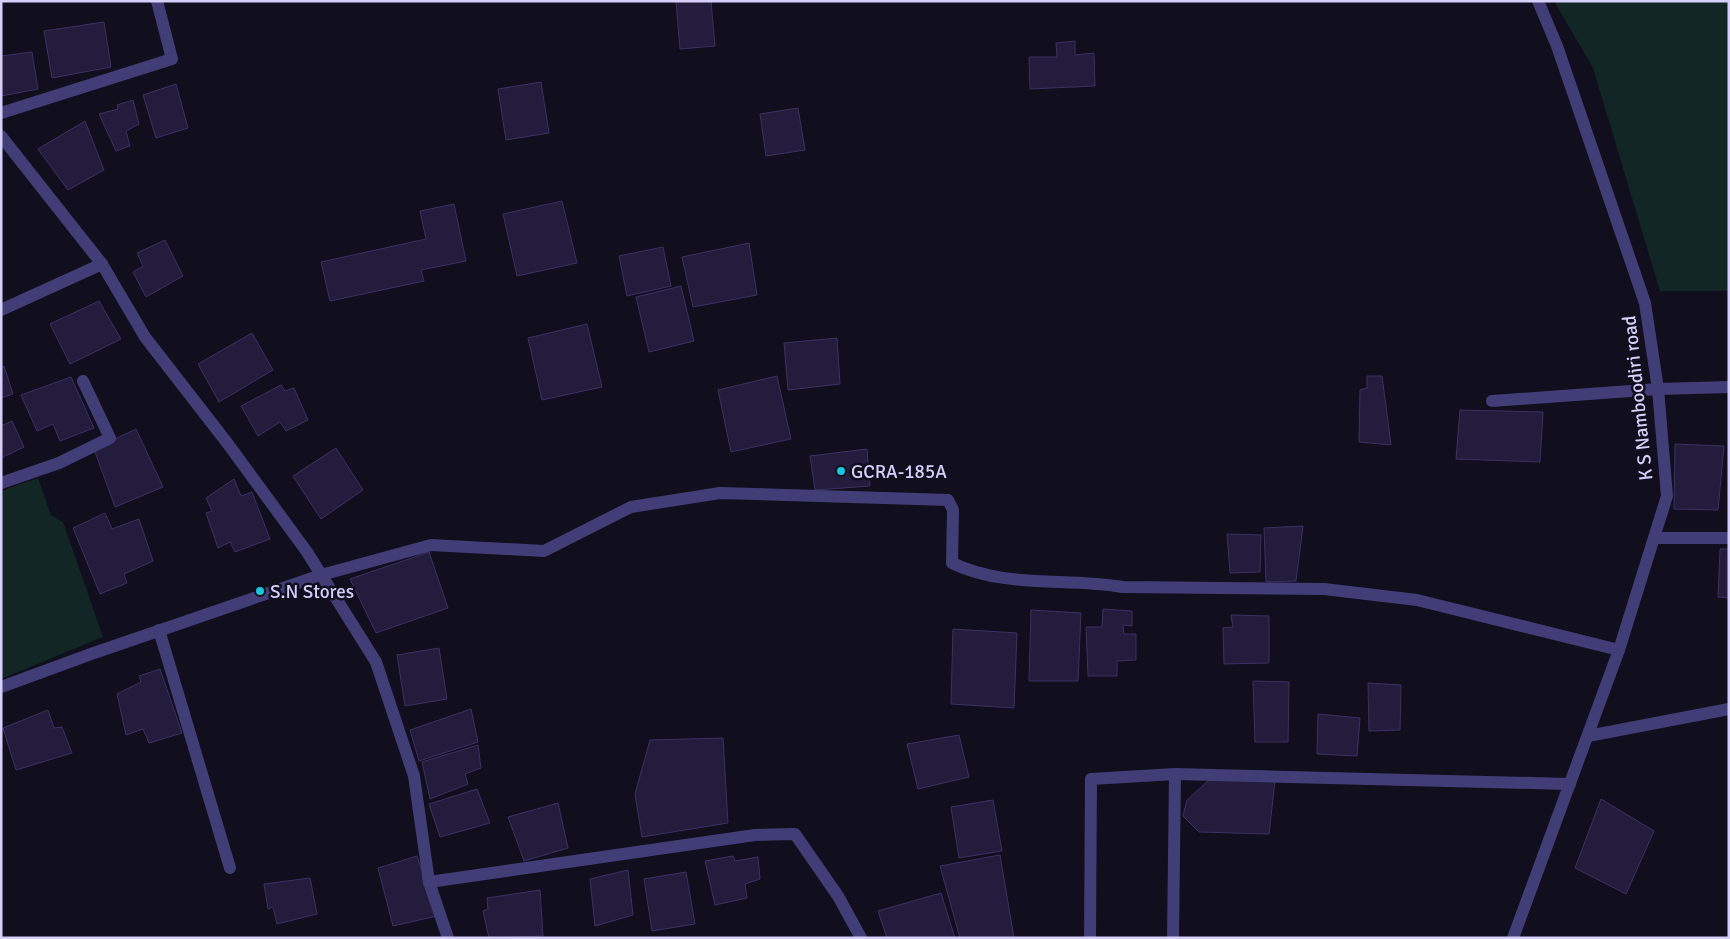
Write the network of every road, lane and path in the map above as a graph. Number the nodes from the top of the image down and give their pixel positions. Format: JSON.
{"nodes":[{"id":1,"x":157,"y":1,"type":"edge"},
{"id":2,"x":1538,"y":1,"type":"edge"},
{"id":3,"x":1,"y":114,"type":"edge"},
{"id":4,"x":1,"y":136,"type":"edge"},
{"id":5,"x":102,"y":264,"type":"junction"},
{"id":6,"x":1,"y":310,"type":"edge"},
{"id":7,"x":83,"y":381,"type":"dead end"},
{"id":8,"x":1729,"y":387,"type":"edge"},
{"id":9,"x":1658,"y":389,"type":"junction"},
{"id":10,"x":1492,"y":401,"type":"dead end"},
{"id":11,"x":1,"y":483,"type":"edge"},
{"id":12,"x":1654,"y":538,"type":"junction"},
{"id":13,"x":1729,"y":538,"type":"edge"},
{"id":14,"x":321,"y":575,"type":"junction"},
{"id":15,"x":159,"y":630,"type":"junction"},
{"id":16,"x":1619,"y":650,"type":"junction"},
{"id":17,"x":1,"y":687,"type":"edge"},
{"id":18,"x":1729,"y":709,"type":"edge"},
{"id":19,"x":1588,"y":736,"type":"junction"},
{"id":20,"x":1175,"y":774,"type":"junction"},
{"id":21,"x":1570,"y":784,"type":"junction"},
{"id":22,"x":230,"y":868,"type":"dead end"},
{"id":23,"x":429,"y":882,"type":"junction"},
{"id":24,"x":448,"y":938,"type":"edge"},
{"id":25,"x":861,"y":938,"type":"edge"},
{"id":26,"x":1090,"y":938,"type":"edge"},
{"id":27,"x":1173,"y":938,"type":"edge"},
{"id":28,"x":1514,"y":938,"type":"edge"}],
"edges":[{"from":1,"to":3,"type":"street"},
{"from":2,"to":9,"type":"street","name":"K S Namboodiri road"},
{"from":4,"to":5,"type":"street"},
{"from":5,"to":6,"type":"street"},
{"from":5,"to":14,"type":"street"},
{"from":7,"to":11,"type":"street"},
{"from":8,"to":9,"type":"street"},
{"from":9,"to":10,"type":"street"},
{"from":9,"to":12,"type":"street","name":"K S Namboodiri road"},
{"from":12,"to":13,"type":"street"},
{"from":12,"to":16,"type":"street","name":"K S Namboodiri road"},
{"from":14,"to":15,"type":"street"},
{"from":14,"to":16,"type":"street"},
{"from":14,"to":23,"type":"street"},
{"from":15,"to":17,"type":"street"},
{"from":15,"to":22,"type":"street"},
{"from":16,"to":19,"type":"street","name":"K S Namboodiri road"},
{"from":18,"to":19,"type":"street"},
{"from":19,"to":21,"type":"street","name":"K S Namboodiri road"},
{"from":20,"to":21,"type":"street"},
{"from":20,"to":26,"type":"street"},
{"from":20,"to":27,"type":"street"},
{"from":21,"to":28,"type":"street","name":"K S Namboodiri road"},
{"from":23,"to":24,"type":"street"},
{"from":23,"to":25,"type":"street"}]}
